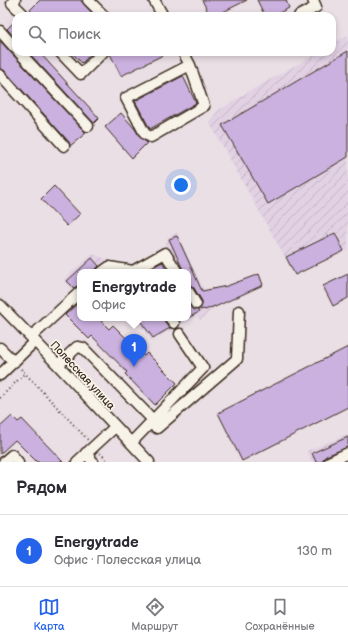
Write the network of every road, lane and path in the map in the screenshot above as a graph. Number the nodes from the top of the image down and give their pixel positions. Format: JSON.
{"nodes":[{"id":1,"x":15,"y":0,"type":"edge"},
{"id":2,"x":88,"y":0,"type":"edge"},
{"id":3,"x":154,"y":0,"type":"edge"},
{"id":4,"x":313,"y":0,"type":"edge"},
{"id":5,"x":21,"y":12,"type":"edge"},
{"id":6,"x":100,"y":12,"type":"edge"},
{"id":7,"x":161,"y":12,"type":"edge"},
{"id":8,"x":307,"y":12,"type":"edge"},
{"id":9,"x":0,"y":31,"type":"edge"},
{"id":10,"x":12,"y":44,"type":"edge"},
{"id":11,"x":23,"y":56,"type":"edge"},
{"id":12,"x":64,"y":56,"type":"edge"},
{"id":13,"x":99,"y":56,"type":"edge"},
{"id":14,"x":185,"y":56,"type":"edge"},
{"id":15,"x":190,"y":65,"type":"junction"},
{"id":16,"x":0,"y":75,"type":"edge"},
{"id":17,"x":88,"y":126,"type":"dead end"},
{"id":18,"x":64,"y":146,"type":"dead end"},
{"id":19,"x":139,"y":269,"type":"edge"},
{"id":20,"x":175,"y":269,"type":"edge"},
{"id":21,"x":77,"y":295,"type":"edge"},
{"id":22,"x":191,"y":296,"type":"edge"},
{"id":23,"x":196,"y":304,"type":"dead end"},
{"id":24,"x":0,"y":305,"type":"edge"},
{"id":25,"x":239,"y":311,"type":"dead end"},
{"id":26,"x":180,"y":334,"type":"dead end"},
{"id":27,"x":33,"y":339,"type":"junction"},
{"id":28,"x":0,"y":348,"type":"edge"},
{"id":29,"x":14,"y":362,"type":"junction"},
{"id":30,"x":58,"y":365,"type":"junction"},
{"id":31,"x":25,"y":373,"type":"junction"},
{"id":32,"x":0,"y":375,"type":"edge"},
{"id":33,"x":0,"y":398,"type":"edge"},
{"id":34,"x":152,"y":423,"type":"junction"},
{"id":35,"x":115,"y":426,"type":"junction"},
{"id":36,"x":131,"y":443,"type":"junction"},
{"id":37,"x":90,"y":450,"type":"junction"},
{"id":38,"x":348,"y":453,"type":"edge"},
{"id":39,"x":4,"y":462,"type":"edge"},
{"id":40,"x":18,"y":462,"type":"edge"},
{"id":41,"x":77,"y":462,"type":"edge"},
{"id":42,"x":93,"y":462,"type":"edge"},
{"id":43,"x":109,"y":462,"type":"edge"},
{"id":44,"x":149,"y":462,"type":"edge"},
{"id":45,"x":329,"y":462,"type":"edge"}],
"edges":[{"from":1,"to":5,"type":"street"},
{"from":2,"to":6,"type":"street"},
{"from":3,"to":7,"type":"street"},
{"from":4,"to":8,"type":"street"},
{"from":9,"to":10,"type":"street"},
{"from":11,"to":17,"type":"street"},
{"from":12,"to":13,"type":"street"},
{"from":14,"to":15,"type":"street"},
{"from":15,"to":15,"type":"street"},
{"from":16,"to":18,"type":"street"},
{"from":19,"to":20,"type":"street"},
{"from":21,"to":27,"type":"street"},
{"from":22,"to":23,"type":"street"},
{"from":24,"to":27,"type":"street","name":"Полесская улица"},
{"from":25,"to":34,"type":"street"},
{"from":26,"to":34,"type":"street"},
{"from":27,"to":29,"type":"street"},
{"from":27,"to":30,"type":"street","name":"Полесская улица"},
{"from":28,"to":29,"type":"street"},
{"from":29,"to":31,"type":"path"},
{"from":29,"to":32,"type":"street"},
{"from":30,"to":34,"type":"street"},
{"from":30,"to":35,"type":"street","name":"Полесская улица"},
{"from":31,"to":33,"type":"path"},
{"from":31,"to":37,"type":"path"},
{"from":34,"to":36,"type":"street"},
{"from":35,"to":36,"type":"street","name":"Полесская улица"},
{"from":35,"to":37,"type":"street"},
{"from":36,"to":44,"type":"street","name":"Полесская улица"},
{"from":37,"to":41,"type":"street"},
{"from":37,"to":42,"type":"street"},
{"from":37,"to":43,"type":"path"},
{"from":38,"to":45,"type":"street"},
{"from":39,"to":40,"type":"street"}]}
